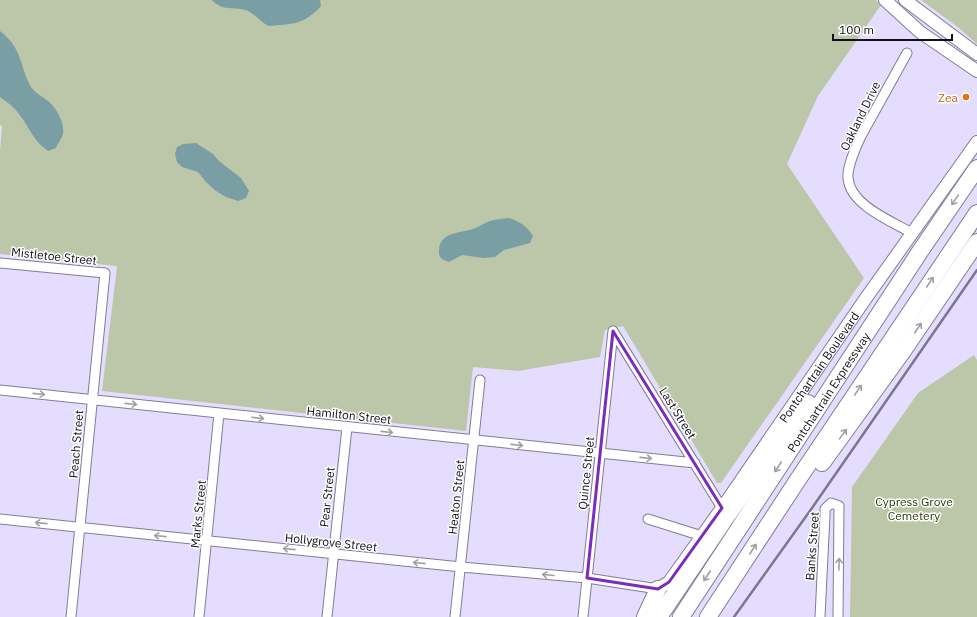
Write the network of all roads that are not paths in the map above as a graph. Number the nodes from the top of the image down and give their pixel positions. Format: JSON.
{"nodes":[{"id":1,"x":885,"y":0,"type":"edge"},
{"id":2,"x":905,"y":0,"type":"edge"},
{"id":3,"x":931,"y":19,"type":"junction"},
{"id":4,"x":920,"y":32,"type":"junction"},
{"id":5,"x":906,"y":53,"type":"dead end"},
{"id":6,"x":977,"y":54,"type":"edge"},
{"id":7,"x":977,"y":71,"type":"edge"},
{"id":8,"x":977,"y":142,"type":"edge"},
{"id":9,"x":977,"y":168,"type":"edge"},
{"id":10,"x":977,"y":213,"type":"edge"},
{"id":11,"x":912,"y":233,"type":"junction"},
{"id":12,"x":977,"y":242,"type":"edge"},
{"id":13,"x":0,"y":263,"type":"edge"},
{"id":14,"x":105,"y":273,"type":"joint"},
{"id":15,"x":614,"y":331,"type":"joint"},
{"id":16,"x":861,"y":341,"type":"junction"},
{"id":17,"x":480,"y":380,"type":"dead end"},
{"id":18,"x":0,"y":390,"type":"edge"},
{"id":19,"x":92,"y":400,"type":"junction"},
{"id":20,"x":219,"y":413,"type":"junction"},
{"id":21,"x":347,"y":428,"type":"junction"},
{"id":22,"x":473,"y":441,"type":"junction"},
{"id":23,"x":600,"y":454,"type":"junction"},
{"id":24,"x":695,"y":463,"type":"junction"},
{"id":25,"x":797,"y":481,"type":"junction"},
{"id":26,"x":722,"y":508,"type":"junction"},
{"id":27,"x":0,"y":519,"type":"edge"},
{"id":28,"x":648,"y":519,"type":"dead end"},
{"id":29,"x":80,"y":527,"type":"junction"},
{"id":30,"x":702,"y":536,"type":"junction"},
{"id":31,"x":207,"y":541,"type":"junction"},
{"id":32,"x":333,"y":554,"type":"junction"},
{"id":33,"x":461,"y":568,"type":"junction"},
{"id":34,"x":587,"y":578,"type":"junction"},
{"id":35,"x":822,"y":585,"type":"junction"},
{"id":36,"x":838,"y":585,"type":"junction"},
{"id":37,"x":658,"y":589,"type":"junction"},
{"id":38,"x":71,"y":617,"type":"edge"},
{"id":39,"x":199,"y":617,"type":"edge"},
{"id":40,"x":327,"y":617,"type":"edge"},
{"id":41,"x":455,"y":617,"type":"edge"},
{"id":42,"x":583,"y":617,"type":"edge"},
{"id":43,"x":645,"y":617,"type":"edge"},
{"id":44,"x":659,"y":617,"type":"edge"},
{"id":45,"x":681,"y":617,"type":"edge"},
{"id":46,"x":708,"y":617,"type":"edge"},
{"id":47,"x":820,"y":617,"type":"edge"},
{"id":48,"x":838,"y":617,"type":"edge"}],
"edges":[{"from":1,"to":4,"type":"street"},
{"from":2,"to":3,"type":"street"},
{"from":3,"to":4,"type":"street"},
{"from":3,"to":6,"type":"street"},
{"from":4,"to":7,"type":"street"},
{"from":5,"to":11,"type":"street","name":"Oakland Drive"},
{"from":8,"to":11,"type":"street","name":"Pontchartrain Boulevard"},
{"from":9,"to":16,"type":"highway","name":"Pontchartrain Expressway","one_way":true},
{"from":25,"to":10,"type":"highway","name":"Pontchartrain Expressway","one_way":true},
{"from":11,"to":26,"type":"street","name":"Pontchartrain Boulevard"},
{"from":25,"to":12,"type":"highway","one_way":true},
{"from":13,"to":14,"type":"street","name":"Mistletoe Street"},
{"from":14,"to":19,"type":"street","name":"Peach Street"},
{"from":15,"to":23,"type":"street","name":"Quince Street"},
{"from":15,"to":24,"type":"street","name":"Last Street"},
{"from":16,"to":44,"type":"highway"},
{"from":16,"to":45,"type":"highway","name":"Pontchartrain Expressway","one_way":true},
{"from":17,"to":22,"type":"street","name":"Heaton Street"},
{"from":18,"to":19,"type":"street","name":"Hamilton Street","one_way":true},
{"from":19,"to":20,"type":"street","name":"Hamilton Street","one_way":true},
{"from":19,"to":29,"type":"street","name":"Peach Street"},
{"from":20,"to":21,"type":"street","name":"Hamilton Street","one_way":true},
{"from":20,"to":31,"type":"street","name":"Marks Street"},
{"from":21,"to":22,"type":"street","name":"Hamilton Street","one_way":true},
{"from":21,"to":32,"type":"street","name":"Pear Street"},
{"from":22,"to":23,"type":"street","name":"Hamilton Street","one_way":true},
{"from":22,"to":33,"type":"street","name":"Heaton Street"},
{"from":23,"to":24,"type":"street","name":"Hamilton Street","one_way":true},
{"from":23,"to":34,"type":"street","name":"Quince Street"},
{"from":24,"to":26,"type":"street","name":"Last Street"},
{"from":46,"to":25,"type":"highway","name":"Pontchartrain Expressway","one_way":true},
{"from":26,"to":30,"type":"street","name":"Pontchartrain Boulevard"},
{"from":29,"to":27,"type":"street","name":"Hollygrove Street","one_way":true},
{"from":28,"to":30,"type":"street"},
{"from":31,"to":29,"type":"street","name":"Hollygrove Street","one_way":true},
{"from":29,"to":38,"type":"street","name":"Peach Street"},
{"from":30,"to":37,"type":"street","name":"Pontchartrain Boulevard"},
{"from":32,"to":31,"type":"street","name":"Hollygrove Street","one_way":true},
{"from":31,"to":39,"type":"street","name":"Marks Street"},
{"from":33,"to":32,"type":"street","name":"Hollygrove Street","one_way":true},
{"from":32,"to":40,"type":"street","name":"Pear Street"},
{"from":34,"to":33,"type":"street","name":"Hollygrove Street","one_way":true},
{"from":33,"to":41,"type":"street","name":"Heaton Street"},
{"from":34,"to":37,"type":"street","name":"Hollygrove Street"},
{"from":34,"to":42,"type":"street","name":"Quince Street"},
{"from":35,"to":36,"type":"street"},
{"from":36,"to":35,"type":"street","name":"Banks Street","one_way":true},
{"from":35,"to":47,"type":"street","name":"Banks Street"},
{"from":36,"to":48,"type":"street","name":"Banks Street"},
{"from":37,"to":43,"type":"highway"}]}
